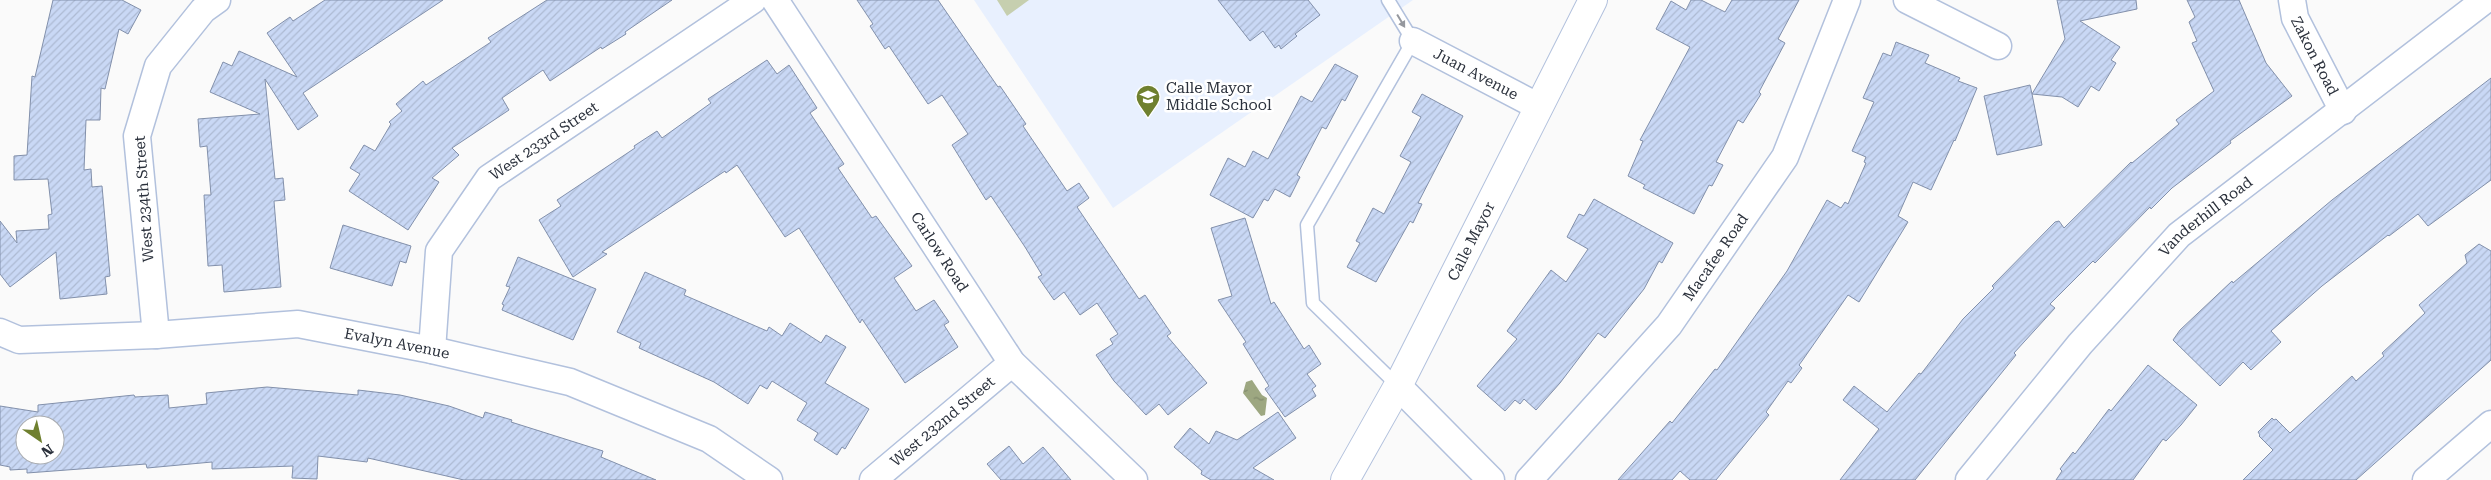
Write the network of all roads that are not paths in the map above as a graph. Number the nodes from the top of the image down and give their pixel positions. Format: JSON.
{"nodes":[{"id":1,"x":217,"y":0,"type":"edge"},
{"id":2,"x":753,"y":0,"type":"edge"},
{"id":3,"x":775,"y":0,"type":"edge"},
{"id":4,"x":1388,"y":0,"type":"edge"},
{"id":5,"x":1593,"y":0,"type":"edge"},
{"id":6,"x":1847,"y":0,"type":"edge"},
{"id":7,"x":1907,"y":0,"type":"edge"},
{"id":8,"x":2292,"y":0,"type":"edge"},
{"id":9,"x":2485,"y":0,"type":"edge"},
{"id":10,"x":1413,"y":41,"type":"junction"},
{"id":11,"x":1998,"y":46,"type":"dead end"},
{"id":12,"x":1539,"y":107,"type":"junction"},
{"id":13,"x":2343,"y":112,"type":"junction"},
{"id":14,"x":0,"y":332,"type":"edge"},
{"id":15,"x":156,"y":335,"type":"junction"},
{"id":16,"x":432,"y":350,"type":"junction"},
{"id":17,"x":1012,"y":363,"type":"junction"},
{"id":18,"x":1398,"y":386,"type":"junction"},
{"id":19,"x":2491,"y":424,"type":"edge"},
{"id":20,"x":769,"y":480,"type":"edge"},
{"id":21,"x":873,"y":480,"type":"edge"},
{"id":22,"x":1134,"y":480,"type":"edge"},
{"id":23,"x":1345,"y":480,"type":"edge"},
{"id":24,"x":1491,"y":480,"type":"edge"},
{"id":25,"x":1530,"y":480,"type":"edge"},
{"id":26,"x":1969,"y":480,"type":"edge"},
{"id":27,"x":2426,"y":480,"type":"edge"}],
"edges":[{"from":1,"to":15,"type":"street","name":"West 234th Street"},
{"from":2,"to":16,"type":"street","name":"West 233rd Street"},
{"from":3,"to":17,"type":"street","name":"Carlow Road"},
{"from":4,"to":10,"type":"lane","one_way":true},
{"from":5,"to":12,"type":"street","name":"Calle Mayor"},
{"from":6,"to":25,"type":"street","name":"Macafee Road"},
{"from":7,"to":11,"type":"street"},
{"from":8,"to":13,"type":"street","name":"Zakon Road"},
{"from":9,"to":13,"type":"street","name":"Vanderhill Road"},
{"from":10,"to":12,"type":"street","name":"Juan Avenue"},
{"from":10,"to":18,"type":"lane"},
{"from":12,"to":18,"type":"street","name":"Calle Mayor"},
{"from":13,"to":26,"type":"street","name":"Vanderhill Road"},
{"from":14,"to":15,"type":"street","name":"Evalyn Avenue"},
{"from":15,"to":16,"type":"street","name":"Evalyn Avenue"},
{"from":16,"to":20,"type":"street","name":"Evalyn Avenue"},
{"from":17,"to":21,"type":"street","name":"West 232nd Street"},
{"from":17,"to":22,"type":"street","name":"Carlow Road"},
{"from":18,"to":23,"type":"street","name":"Calle Mayor"},
{"from":18,"to":24,"type":"street"},
{"from":19,"to":27,"type":"street"}]}
